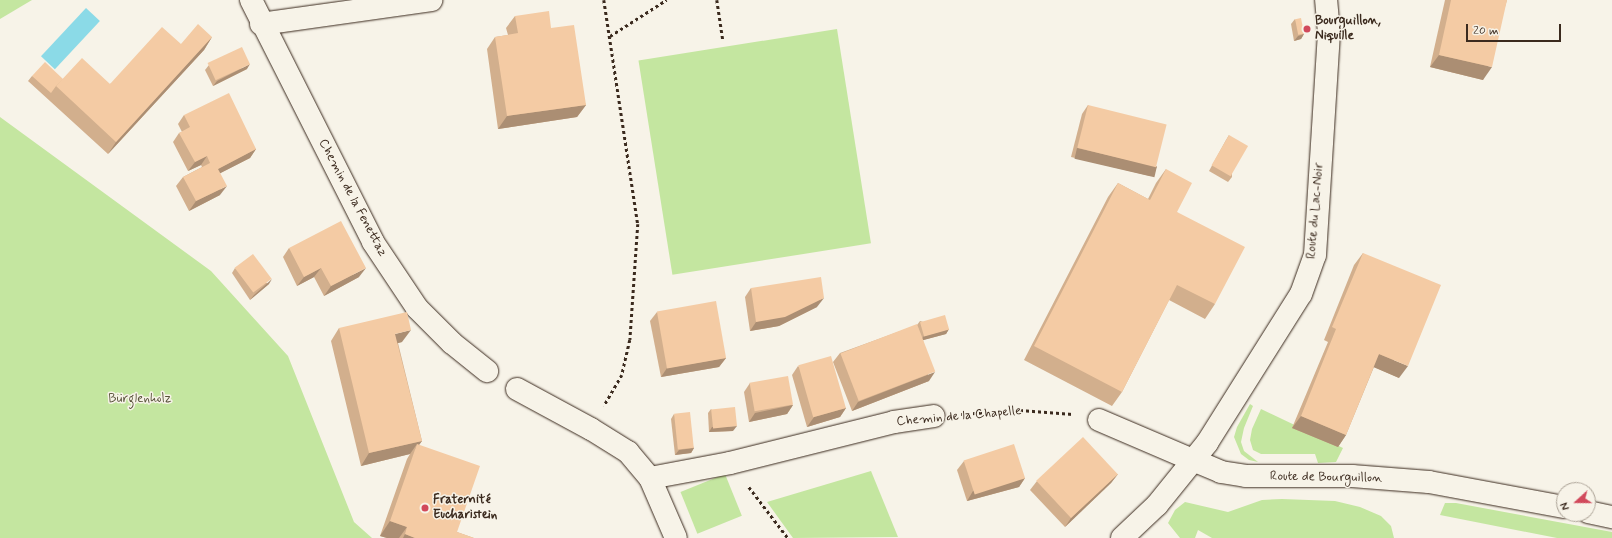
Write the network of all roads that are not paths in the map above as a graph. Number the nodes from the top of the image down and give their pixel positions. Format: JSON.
{"nodes":[{"id":1,"x":251,"y":0,"type":"edge"},
{"id":2,"x":431,"y":0,"type":"edge"},
{"id":3,"x":1326,"y":0,"type":"edge"},
{"id":4,"x":261,"y":24,"type":"junction"},
{"id":5,"x":487,"y":371,"type":"dead end"},
{"id":6,"x":517,"y":389,"type":"dead end"},
{"id":7,"x":934,"y":416,"type":"road end"},
{"id":8,"x":1099,"y":420,"type":"road end"},
{"id":9,"x":1193,"y":460,"type":"junction"},
{"id":10,"x":650,"y":478,"type":"junction"},
{"id":11,"x":1556,"y":506,"type":"edge"},
{"id":12,"x":1596,"y":514,"type":"edge"},
{"id":13,"x":1612,"y":517,"type":"edge"},
{"id":14,"x":676,"y":538,"type":"edge"},
{"id":15,"x":1122,"y":538,"type":"edge"}],
"edges":[{"from":1,"to":4,"type":"street","name":"Chemin de la Fenettaz"},
{"from":2,"to":4,"type":"street"},
{"from":3,"to":9,"type":"street","name":"Route du Lac-Noir"},
{"from":4,"to":5,"type":"street","name":"Chemin de la Fenettaz"},
{"from":6,"to":10,"type":"street"},
{"from":7,"to":10,"type":"street","name":"Chemin de la Chapelle"},
{"from":8,"to":9,"type":"street"},
{"from":9,"to":11,"type":"street","name":"Route de Bourguillon"},
{"from":9,"to":15,"type":"street"},
{"from":10,"to":14,"type":"street"},
{"from":12,"to":13,"type":"street"}]}
